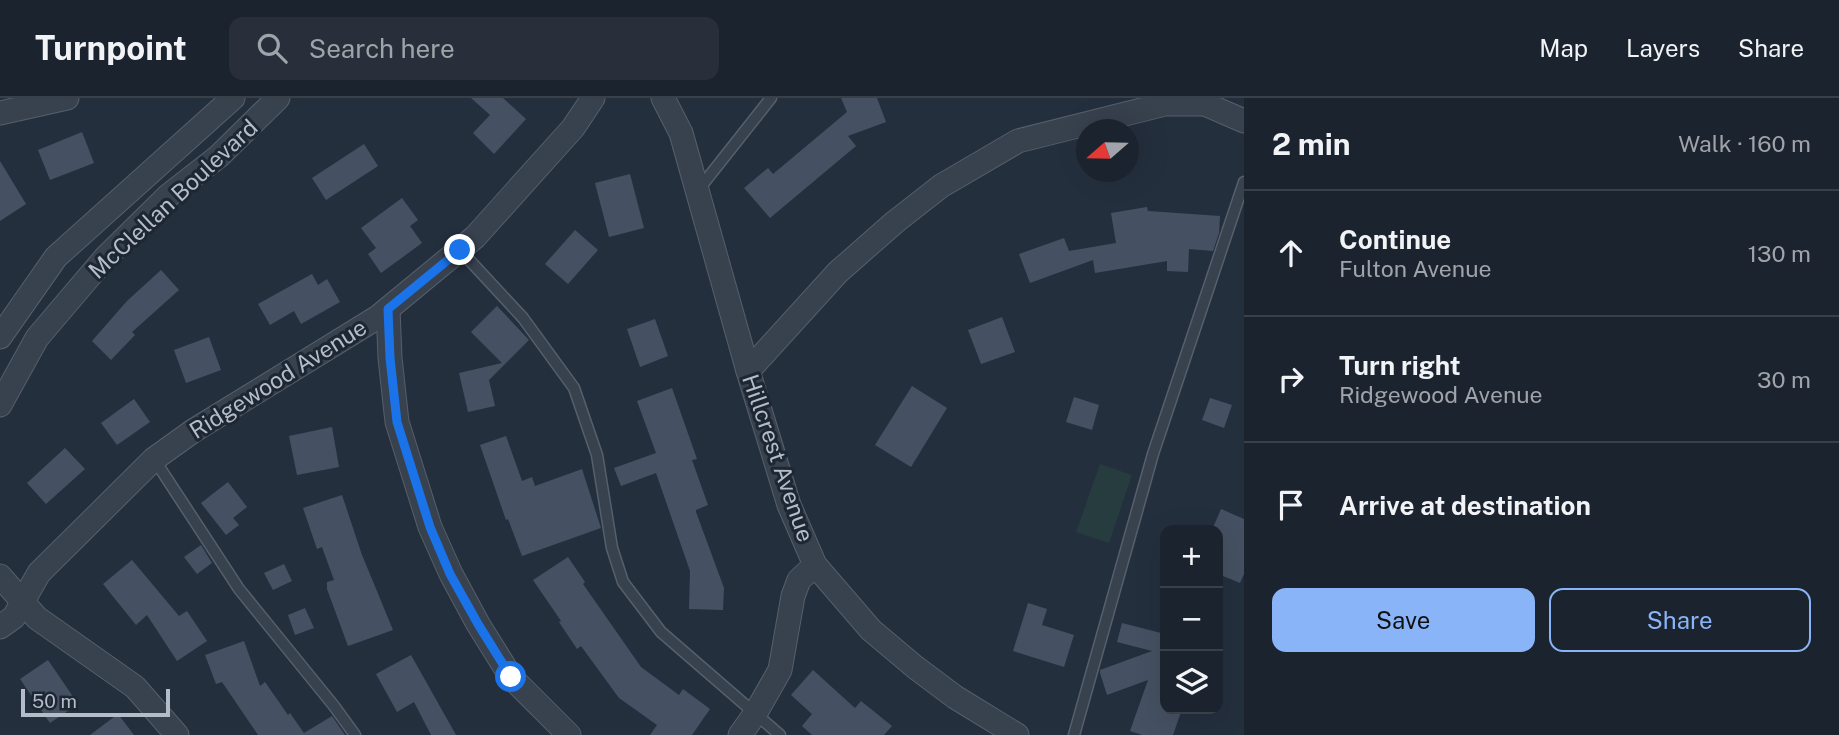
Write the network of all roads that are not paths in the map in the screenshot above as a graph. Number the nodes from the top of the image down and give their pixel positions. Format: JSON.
{"nodes":[{"id":1,"x":67,"y":98,"type":"edge"},
{"id":2,"x":233,"y":98,"type":"edge"},
{"id":3,"x":278,"y":98,"type":"edge"},
{"id":4,"x":593,"y":98,"type":"edge"},
{"id":5,"x":663,"y":98,"type":"edge"},
{"id":6,"x":771,"y":98,"type":"edge"},
{"id":7,"x":1203,"y":101,"type":"edge"},
{"id":8,"x":10,"y":107,"type":"edge"},
{"id":9,"x":1244,"y":121,"type":"edge"},
{"id":10,"x":1244,"y":182,"type":"edge"},
{"id":11,"x":697,"y":191,"type":"junction"},
{"id":12,"x":460,"y":250,"type":"junction"},
{"id":13,"x":388,"y":309,"type":"junction"},
{"id":14,"x":0,"y":337,"type":"edge"},
{"id":15,"x":748,"y":371,"type":"junction"},
{"id":16,"x":0,"y":405,"type":"edge"},
{"id":17,"x":154,"y":459,"type":"junction"},
{"id":18,"x":815,"y":565,"type":"junction"},
{"id":19,"x":0,"y":576,"type":"edge"},
{"id":20,"x":23,"y":601,"type":"junction"},
{"id":21,"x":0,"y":628,"type":"edge"},
{"id":22,"x":755,"y":714,"type":"junction"},
{"id":23,"x":177,"y":735,"type":"edge"},
{"id":24,"x":355,"y":735,"type":"edge"},
{"id":25,"x":569,"y":735,"type":"edge"},
{"id":26,"x":740,"y":735,"type":"edge"},
{"id":27,"x":780,"y":735,"type":"edge"},
{"id":28,"x":1017,"y":735,"type":"edge"},
{"id":29,"x":1074,"y":735,"type":"edge"}],
"edges":[{"from":1,"to":8,"type":"street"},
{"from":2,"to":14,"type":"street","name":"McClellan Boulevard"},
{"from":3,"to":16,"type":"street","name":"McClellan Boulevard"},
{"from":4,"to":12,"type":"street","name":"Ridgewood Avenue"},
{"from":5,"to":11,"type":"street","name":"Hillcrest Avenue"},
{"from":6,"to":11,"type":"lane"},
{"from":7,"to":9,"type":"street"},
{"from":7,"to":15,"type":"street"},
{"from":10,"to":29,"type":"lane"},
{"from":11,"to":15,"type":"street","name":"Hillcrest Avenue"},
{"from":12,"to":13,"type":"street","name":"Ridgewood Avenue"},
{"from":12,"to":22,"type":"lane"},
{"from":13,"to":17,"type":"street","name":"Ridgewood Avenue"},
{"from":13,"to":25,"type":"street"},
{"from":15,"to":18,"type":"street","name":"Hillcrest Avenue"},
{"from":17,"to":20,"type":"street","name":"Ridgewood Avenue"},
{"from":17,"to":24,"type":"lane"},
{"from":18,"to":22,"type":"street"},
{"from":18,"to":28,"type":"street","name":"Hillcrest Avenue"},
{"from":19,"to":20,"type":"street"},
{"from":20,"to":21,"type":"street","name":"Ridgewood Avenue"},
{"from":20,"to":23,"type":"street"},
{"from":22,"to":26,"type":"street"},
{"from":22,"to":27,"type":"lane"}]}
